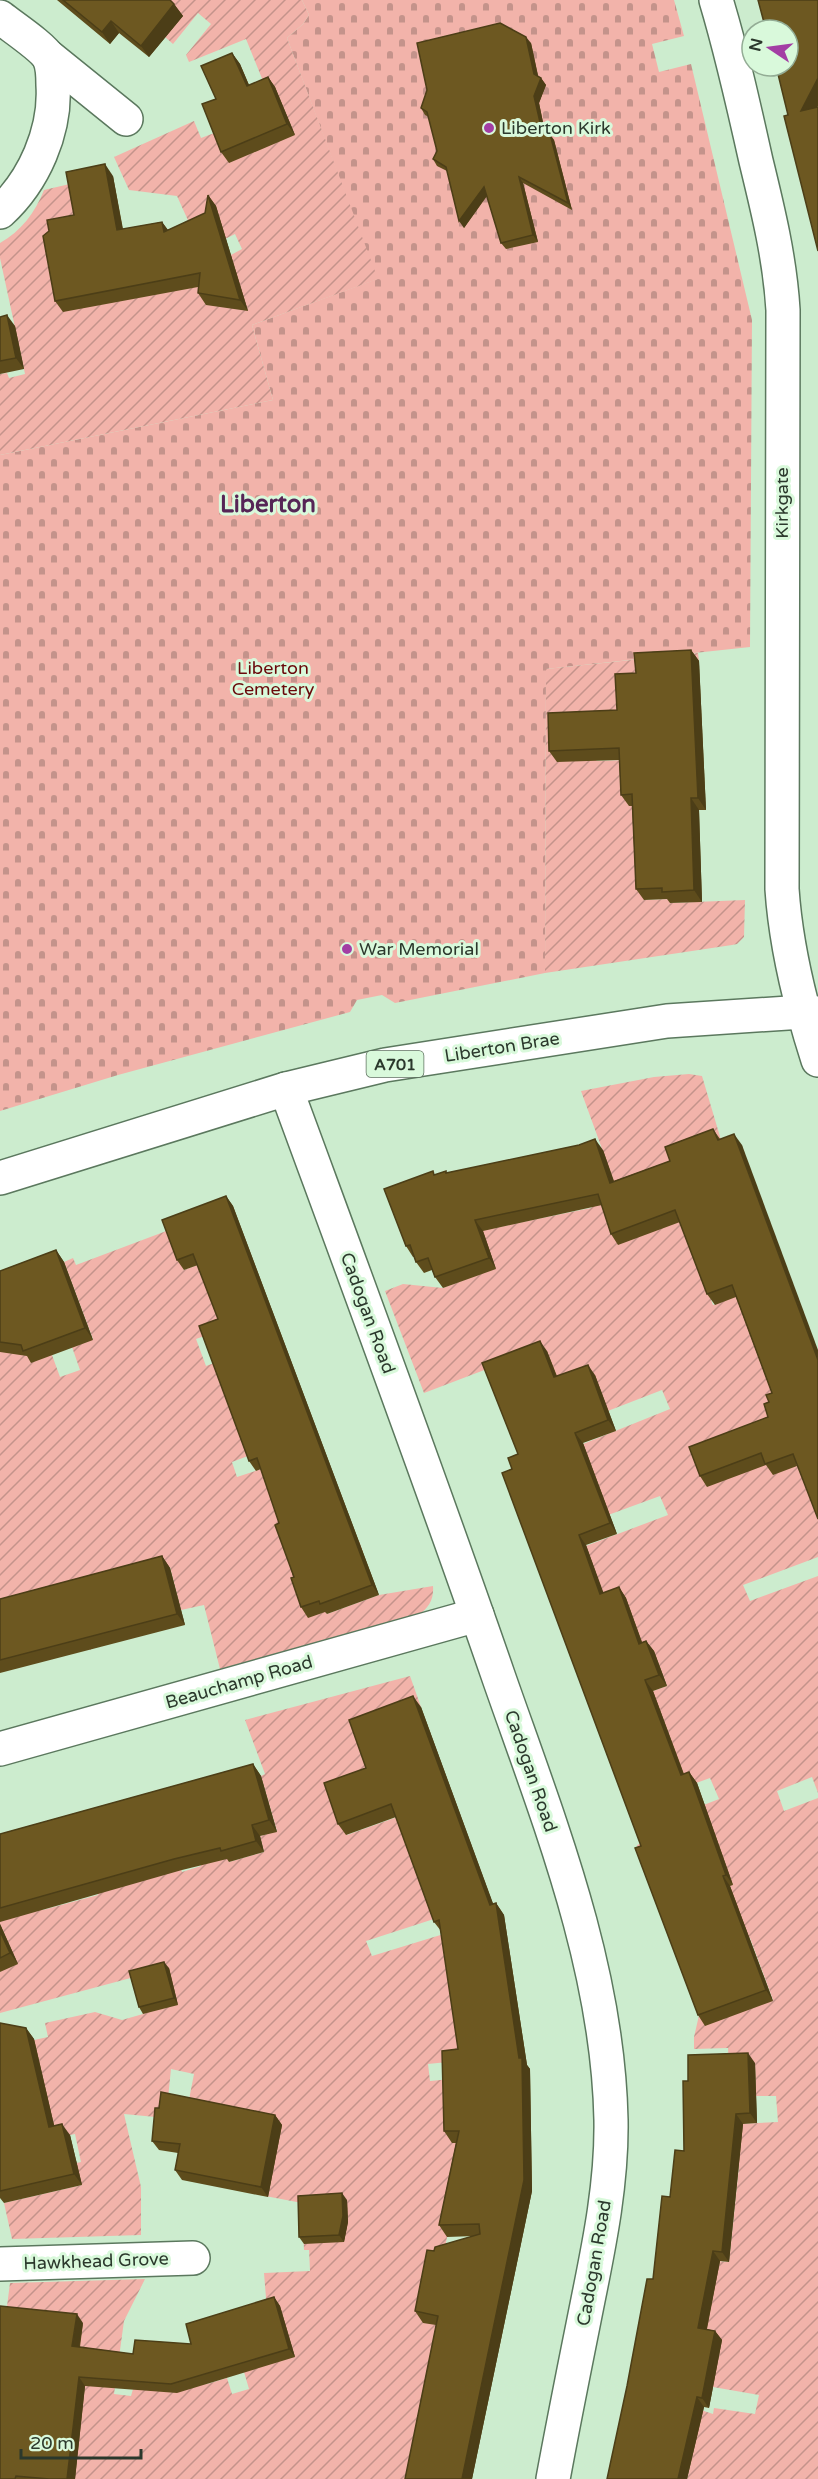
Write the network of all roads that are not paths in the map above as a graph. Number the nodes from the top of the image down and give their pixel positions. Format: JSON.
{"nodes":[{"id":1,"x":716,"y":0,"type":"edge"},
{"id":2,"x":0,"y":16,"type":"edge"},
{"id":3,"x":48,"y":56,"type":"junction"},
{"id":4,"x":126,"y":119,"type":"dead end"},
{"id":5,"x":0,"y":212,"type":"edge"},
{"id":6,"x":810,"y":1012,"type":"edge"},
{"id":7,"x":818,"y":1060,"type":"edge"},
{"id":8,"x":286,"y":1089,"type":"junction"},
{"id":9,"x":0,"y":1178,"type":"edge"},
{"id":10,"x":477,"y":1615,"type":"junction"},
{"id":11,"x":0,"y":1749,"type":"edge"},
{"id":12,"x":193,"y":2258,"type":"dead end"},
{"id":13,"x":0,"y":2264,"type":"edge"},
{"id":14,"x":553,"y":2479,"type":"edge"}],
"edges":[{"from":1,"to":6,"type":"street","name":"Kirkgate"},
{"from":2,"to":3,"type":"street"},
{"from":3,"to":4,"type":"street"},
{"from":3,"to":5,"type":"street"},
{"from":6,"to":7,"type":"street","name":"Kirkgate"},
{"from":6,"to":8,"type":"street","name":"Liberton Brae","number":"A701"},
{"from":8,"to":9,"type":"street","name":"Liberton Brae","number":"A701"},
{"from":8,"to":10,"type":"street","name":"Cadogan Road"},
{"from":10,"to":11,"type":"street","name":"Beauchamp Road"},
{"from":10,"to":14,"type":"street","name":"Cadogan Road"},
{"from":12,"to":13,"type":"street","name":"Hawkhead Grove"}]}
